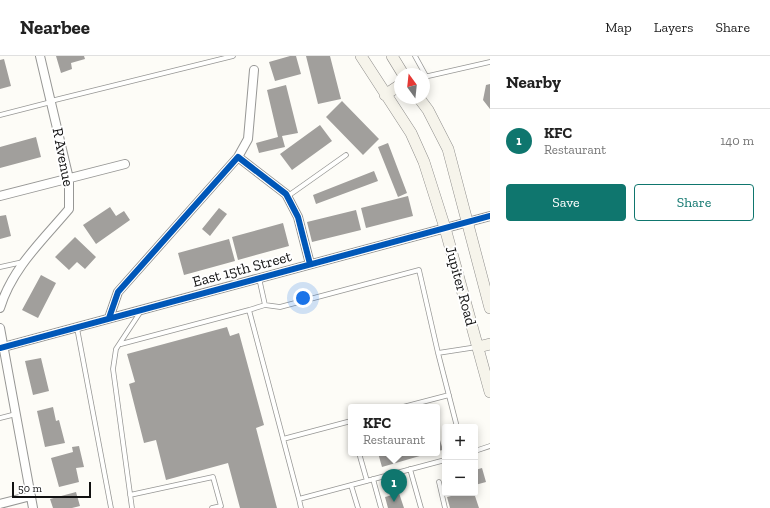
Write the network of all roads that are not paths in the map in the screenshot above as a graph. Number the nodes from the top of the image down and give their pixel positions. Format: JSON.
{"nodes":[{"id":1,"x":40,"y":56,"type":"edge"},
{"id":2,"x":233,"y":56,"type":"edge"},
{"id":3,"x":361,"y":56,"type":"edge"},
{"id":4,"x":392,"y":56,"type":"edge"},
{"id":5,"x":415,"y":56,"type":"edge"},
{"id":6,"x":490,"y":62,"type":"edge"},
{"id":7,"x":399,"y":68,"type":"edge"},
{"id":8,"x":421,"y":68,"type":"edge"},
{"id":9,"x":254,"y":70,"type":"dead end"},
{"id":10,"x":430,"y":76,"type":"edge"},
{"id":11,"x":394,"y":89,"type":"edge"},
{"id":12,"x":385,"y":95,"type":"junction"},
{"id":13,"x":51,"y":101,"type":"junction"},
{"id":14,"x":424,"y":104,"type":"edge"},
{"id":15,"x":0,"y":115,"type":"edge"},
{"id":16,"x":346,"y":155,"type":"dead end"},
{"id":17,"x":238,"y":157,"type":"junction"},
{"id":18,"x":125,"y":164,"type":"dead end"},
{"id":19,"x":69,"y":178,"type":"junction"},
{"id":20,"x":0,"y":196,"type":"edge"},
{"id":21,"x":287,"y":197,"type":"junction"},
{"id":22,"x":490,"y":216,"type":"edge"},
{"id":23,"x":467,"y":222,"type":"junction"},
{"id":24,"x":445,"y":228,"type":"junction"},
{"id":25,"x":25,"y":261,"type":"junction"},
{"id":26,"x":310,"y":264,"type":"junction"},
{"id":27,"x":0,"y":267,"type":"edge"},
{"id":28,"x":259,"y":278,"type":"junction"},
{"id":29,"x":266,"y":305,"type":"junction"},
{"id":30,"x":0,"y":308,"type":"edge"},
{"id":31,"x":490,"y":308,"type":"edge"},
{"id":32,"x":143,"y":309,"type":"junction"},
{"id":33,"x":249,"y":310,"type":"junction"},
{"id":34,"x":109,"y":318,"type":"junction"},
{"id":35,"x":76,"y":327,"type":"junction"},
{"id":36,"x":0,"y":328,"type":"edge"},
{"id":37,"x":120,"y":344,"type":"junction"},
{"id":38,"x":490,"y":344,"type":"edge"},
{"id":39,"x":2,"y":347,"type":"edge"},
{"id":40,"x":478,"y":347,"type":"junction"},
{"id":41,"x":438,"y":353,"type":"junction"},
{"id":42,"x":490,"y":392,"type":"edge"},
{"id":43,"x":449,"y":395,"type":"junction"},
{"id":44,"x":414,"y":404,"type":"edge"},
{"id":45,"x":16,"y":414,"type":"junction"},
{"id":46,"x":0,"y":418,"type":"edge"},
{"id":47,"x":348,"y":422,"type":"edge"},
{"id":48,"x":456,"y":424,"type":"edge"},
{"id":49,"x":283,"y":439,"type":"junction"},
{"id":50,"x":490,"y":446,"type":"edge"},
{"id":51,"x":478,"y":450,"type":"edge"},
{"id":52,"x":360,"y":456,"type":"edge"},
{"id":53,"x":442,"y":461,"type":"edge"},
{"id":54,"x":410,"y":469,"type":"junction"},
{"id":55,"x":373,"y":479,"type":"junction"},
{"id":56,"x":367,"y":481,"type":"junction"},
{"id":57,"x":439,"y":482,"type":"dead end"},
{"id":58,"x":351,"y":485,"type":"junction"},
{"id":59,"x":130,"y":495,"type":"junction"},
{"id":60,"x":31,"y":496,"type":"junction"},
{"id":61,"x":299,"y":499,"type":"junction"},
{"id":62,"x":0,"y":504,"type":"edge"},
{"id":63,"x":33,"y":508,"type":"edge"},
{"id":64,"x":111,"y":508,"type":"edge"},
{"id":65,"x":132,"y":508,"type":"edge"},
{"id":66,"x":212,"y":508,"type":"edge"},
{"id":67,"x":301,"y":508,"type":"edge"},
{"id":68,"x":358,"y":508,"type":"edge"},
{"id":69,"x":381,"y":508,"type":"edge"},
{"id":70,"x":422,"y":508,"type":"edge"},
{"id":71,"x":445,"y":508,"type":"edge"}],
"edges":[{"from":1,"to":13,"type":"street","name":"R Avenue"},
{"from":2,"to":13,"type":"lane"},
{"from":3,"to":12,"type":"main road","name":"Jupiter Road"},
{"from":4,"to":7,"type":"main road"},
{"from":5,"to":8,"type":"lane"},
{"from":6,"to":10,"type":"lane"},
{"from":9,"to":17,"type":"street"},
{"from":11,"to":12,"type":"main road"},
{"from":12,"to":24,"type":"main road","name":"Jupiter Road"},
{"from":13,"to":15,"type":"lane"},
{"from":13,"to":19,"type":"street","name":"R Avenue"},
{"from":14,"to":23,"type":"main road","name":"Jupiter Road"},
{"from":16,"to":21,"type":"lane"},
{"from":17,"to":21,"type":"street"},
{"from":17,"to":34,"type":"street"},
{"from":18,"to":19,"type":"street"},
{"from":19,"to":20,"type":"street"},
{"from":19,"to":25,"type":"street","name":"R Avenue"},
{"from":21,"to":26,"type":"street"},
{"from":22,"to":23,"type":"street","name":"East 15th Street"},
{"from":23,"to":24,"type":"street","name":"East 15th Street"},
{"from":23,"to":31,"type":"main road","name":"Jupiter Road"},
{"from":24,"to":26,"type":"street","name":"East 15th Street"},
{"from":24,"to":40,"type":"main road","name":"Jupiter Road"},
{"from":25,"to":27,"type":"lane"},
{"from":25,"to":30,"type":"street","name":"R Avenue"},
{"from":26,"to":28,"type":"street","name":"East 15th Street"},
{"from":28,"to":29,"type":"lane"},
{"from":28,"to":32,"type":"street","name":"East 15th Street"},
{"from":29,"to":33,"type":"lane"},
{"from":29,"to":41,"type":"lane"},
{"from":32,"to":34,"type":"street","name":"East 15th Street"},
{"from":32,"to":37,"type":"lane"},
{"from":33,"to":37,"type":"lane"},
{"from":33,"to":49,"type":"lane"},
{"from":34,"to":35,"type":"street","name":"East 15th Street"},
{"from":35,"to":39,"type":"street","name":"East 15th Street"},
{"from":35,"to":64,"type":"lane"},
{"from":36,"to":39,"type":"street"},
{"from":37,"to":59,"type":"lane"},
{"from":38,"to":40,"type":"main road"},
{"from":39,"to":45,"type":"street"},
{"from":40,"to":41,"type":"lane"},
{"from":40,"to":42,"type":"main road","name":"Jupiter Road"},
{"from":41,"to":43,"type":"lane"},
{"from":43,"to":44,"type":"lane"},
{"from":43,"to":48,"type":"lane"},
{"from":45,"to":46,"type":"lane"},
{"from":45,"to":60,"type":"street"},
{"from":47,"to":49,"type":"lane"},
{"from":49,"to":61,"type":"lane"},
{"from":50,"to":51,"type":"lane"},
{"from":52,"to":56,"type":"lane"},
{"from":53,"to":54,"type":"lane"},
{"from":54,"to":55,"type":"lane"},
{"from":54,"to":70,"type":"lane"},
{"from":55,"to":56,"type":"lane"},
{"from":55,"to":69,"type":"lane"},
{"from":56,"to":58,"type":"lane"},
{"from":57,"to":71,"type":"lane"},
{"from":58,"to":61,"type":"lane"},
{"from":58,"to":68,"type":"lane"},
{"from":59,"to":65,"type":"lane"},
{"from":59,"to":66,"type":"lane"},
{"from":60,"to":62,"type":"street"},
{"from":60,"to":63,"type":"street"},
{"from":61,"to":67,"type":"lane"}]}
